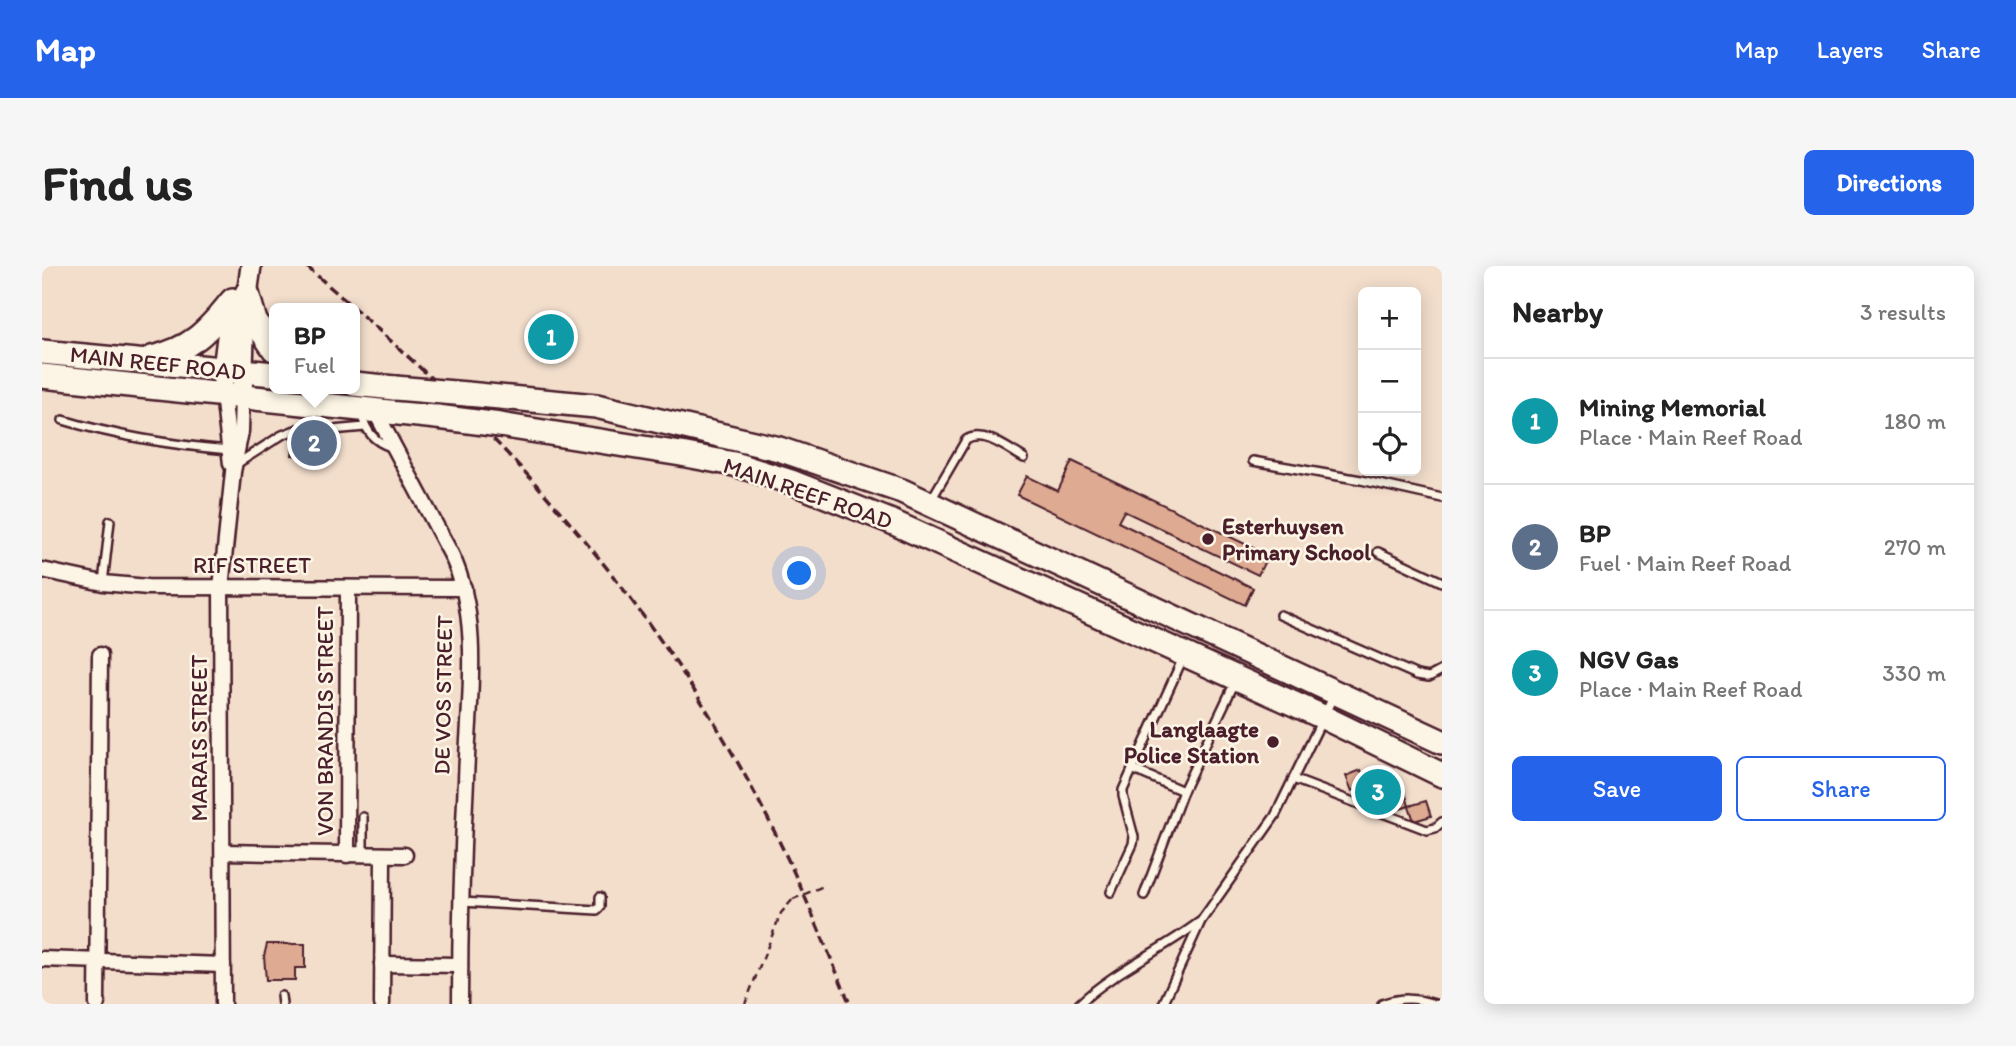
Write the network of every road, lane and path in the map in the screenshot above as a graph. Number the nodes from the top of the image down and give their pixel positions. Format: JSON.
{"nodes":[{"id":1,"x":239,"y":266,"type":"edge"},
{"id":2,"x":251,"y":266,"type":"edge"},
{"id":3,"x":239,"y":297,"type":"junction"},
{"id":4,"x":269,"y":342,"type":"edge"},
{"id":5,"x":42,"y":352,"type":"edge"},
{"id":6,"x":139,"y":361,"type":"junction"},
{"id":7,"x":232,"y":370,"type":"junction"},
{"id":8,"x":269,"y":374,"type":"edge"},
{"id":9,"x":42,"y":376,"type":"edge"},
{"id":10,"x":360,"y":385,"type":"edge"},
{"id":11,"x":233,"y":395,"type":"junction"},
{"id":12,"x":366,"y":414,"type":"junction"},
{"id":13,"x":63,"y":420,"type":"dead end"},
{"id":14,"x":295,"y":430,"type":"dead end"},
{"id":15,"x":332,"y":430,"type":"dead end"},
{"id":16,"x":395,"y":449,"type":"junction"},
{"id":17,"x":229,"y":450,"type":"junction"},
{"id":18,"x":1024,"y":458,"type":"dead end"},
{"id":19,"x":1252,"y":461,"type":"dead end"},
{"id":20,"x":233,"y":468,"type":"junction"},
{"id":21,"x":1442,"y":498,"type":"edge"},
{"id":22,"x":929,"y":503,"type":"junction"},
{"id":23,"x":110,"y":521,"type":"dead end"},
{"id":24,"x":1378,"y":552,"type":"dead end"},
{"id":25,"x":42,"y":570,"type":"edge"},
{"id":26,"x":1442,"y":582,"type":"edge"},
{"id":27,"x":103,"y":583,"type":"junction"},
{"id":28,"x":221,"y":587,"type":"junction"},
{"id":29,"x":348,"y":588,"type":"junction"},
{"id":30,"x":464,"y":588,"type":"junction"},
{"id":31,"x":1280,"y":615,"type":"dead end"},
{"id":32,"x":1181,"y":620,"type":"junction"},
{"id":33,"x":1243,"y":649,"type":"junction"},
{"id":34,"x":1177,"y":651,"type":"junction"},
{"id":35,"x":100,"y":655,"type":"dead end"},
{"id":36,"x":1442,"y":670,"type":"edge"},
{"id":37,"x":1233,"y":677,"type":"junction"},
{"id":38,"x":1336,"y":692,"type":"junction"},
{"id":39,"x":1323,"y":717,"type":"junction"},
{"id":40,"x":1442,"y":742,"type":"edge"},
{"id":41,"x":1132,"y":769,"type":"junction"},
{"id":42,"x":1442,"y":775,"type":"edge"},
{"id":43,"x":1293,"y":779,"type":"junction"},
{"id":44,"x":1183,"y":791,"type":"junction"},
{"id":45,"x":363,"y":817,"type":"dead end"},
{"id":46,"x":1442,"y":822,"type":"edge"},
{"id":47,"x":223,"y":852,"type":"junction"},
{"id":48,"x":347,"y":855,"type":"junction"},
{"id":49,"x":363,"y":855,"type":"junction"},
{"id":50,"x":383,"y":855,"type":"junction"},
{"id":51,"x":405,"y":855,"type":"dead end"},
{"id":52,"x":827,"y":884,"type":"dead end"},
{"id":53,"x":1111,"y":892,"type":"dead end"},
{"id":54,"x":1144,"y":895,"type":"dead end"},
{"id":55,"x":600,"y":897,"type":"dead end"},
{"id":56,"x":461,"y":902,"type":"junction"},
{"id":57,"x":1201,"y":921,"type":"junction"},
{"id":58,"x":42,"y":959,"type":"edge"},
{"id":59,"x":98,"y":961,"type":"junction"},
{"id":60,"x":382,"y":964,"type":"junction"},
{"id":61,"x":223,"y":965,"type":"junction"},
{"id":62,"x":460,"y":965,"type":"junction"},
{"id":63,"x":97,"y":1004,"type":"edge"},
{"id":64,"x":223,"y":1004,"type":"edge"},
{"id":65,"x":382,"y":1004,"type":"edge"},
{"id":66,"x":460,"y":1004,"type":"edge"},
{"id":67,"x":745,"y":1004,"type":"edge"},
{"id":68,"x":1079,"y":1004,"type":"edge"},
{"id":69,"x":1163,"y":1004,"type":"edge"},
{"id":70,"x":1382,"y":1004,"type":"edge"},
{"id":71,"x":1435,"y":1004,"type":"edge"}],
"edges":[{"from":1,"to":3,"type":"main road"},
{"from":2,"to":3,"type":"main road"},
{"from":3,"to":4,"type":"main road"},
{"from":3,"to":6,"type":"main road"},
{"from":3,"to":7,"type":"main road"},
{"from":5,"to":6,"type":"main road","name":"MAIN REEF ROAD"},
{"from":6,"to":7,"type":"main road","name":"MAIN REEF ROAD"},
{"from":7,"to":8,"type":"main road","name":"MAIN REEF ROAD"},
{"from":7,"to":11,"type":"main road"},
{"from":9,"to":11,"type":"main road","name":"MAIN REEF ROAD"},
{"from":10,"to":22,"type":"main road","name":"MAIN REEF ROAD","bridge":true},
{"from":11,"to":12,"type":"main road","name":"MAIN REEF ROAD"},
{"from":11,"to":17,"type":"street","name":"MARAIS STREET"},
{"from":11,"to":20,"type":"street","name":"MARAIS STREET"},
{"from":12,"to":15,"type":"lane"},
{"from":12,"to":16,"type":"street","name":"DE VOS STREET"},
{"from":12,"to":16,"type":"lane"},
{"from":12,"to":34,"type":"main road","name":"MAIN REEF ROAD","bridge":true},
{"from":13,"to":17,"type":"lane"},
{"from":14,"to":20,"type":"lane"},
{"from":16,"to":30,"type":"street","name":"DE VOS STREET"},
{"from":17,"to":20,"type":"street","name":"MARAIS STREET"},
{"from":18,"to":22,"type":"lane"},
{"from":19,"to":21,"type":"lane"},
{"from":20,"to":28,"type":"street","name":"MARAIS STREET"},
{"from":22,"to":32,"type":"main road","name":"MAIN REEF ROAD"},
{"from":23,"to":27,"type":"lane"},
{"from":24,"to":26,"type":"lane"},
{"from":25,"to":27,"type":"street","name":"RIF STREET"},
{"from":27,"to":28,"type":"street","name":"RIF STREET"},
{"from":28,"to":29,"type":"street","name":"RIF STREET"},
{"from":28,"to":47,"type":"street","name":"MARAIS STREET"},
{"from":29,"to":30,"type":"street","name":"RIF STREET"},
{"from":29,"to":48,"type":"street","name":"VON BRANDIS STREET"},
{"from":30,"to":56,"type":"street","name":"DE VOS STREET"},
{"from":31,"to":36,"type":"lane"},
{"from":32,"to":33,"type":"main road","name":"MAIN REEF ROAD"},
{"from":32,"to":34,"type":"main road"},
{"from":33,"to":37,"type":"main road"},
{"from":33,"to":38,"type":"main road","name":"MAIN REEF ROAD"},
{"from":34,"to":37,"type":"main road","name":"MAIN REEF ROAD"},
{"from":34,"to":41,"type":"lane"},
{"from":35,"to":59,"type":"street"},
{"from":37,"to":39,"type":"main road","name":"MAIN REEF ROAD"},
{"from":37,"to":44,"type":"lane"},
{"from":38,"to":39,"type":"lane"},
{"from":38,"to":40,"type":"main road","name":"MAIN REEF ROAD"},
{"from":39,"to":42,"type":"main road","name":"MAIN REEF ROAD"},
{"from":39,"to":43,"type":"lane"},
{"from":41,"to":44,"type":"lane"},
{"from":41,"to":53,"type":"lane"},
{"from":43,"to":46,"type":"lane"},
{"from":43,"to":57,"type":"lane"},
{"from":44,"to":54,"type":"lane"},
{"from":45,"to":49,"type":"lane"},
{"from":47,"to":48,"type":"street"},
{"from":47,"to":61,"type":"street","name":"MARAIS STREET"},
{"from":48,"to":49,"type":"street"},
{"from":49,"to":50,"type":"street"},
{"from":50,"to":51,"type":"street"},
{"from":50,"to":60,"type":"street"},
{"from":52,"to":67,"type":"path","bridge":true},
{"from":55,"to":56,"type":"lane"},
{"from":56,"to":62,"type":"street","name":"DE VOS STREET"},
{"from":57,"to":68,"type":"lane"},
{"from":57,"to":69,"type":"lane"},
{"from":58,"to":59,"type":"street"},
{"from":59,"to":61,"type":"street"},
{"from":59,"to":63,"type":"street"},
{"from":60,"to":62,"type":"street"},
{"from":60,"to":65,"type":"street"},
{"from":61,"to":64,"type":"street","name":"MARAIS STREET"},
{"from":62,"to":66,"type":"street","name":"DE VOS STREET"},
{"from":70,"to":71,"type":"lane"}]}
